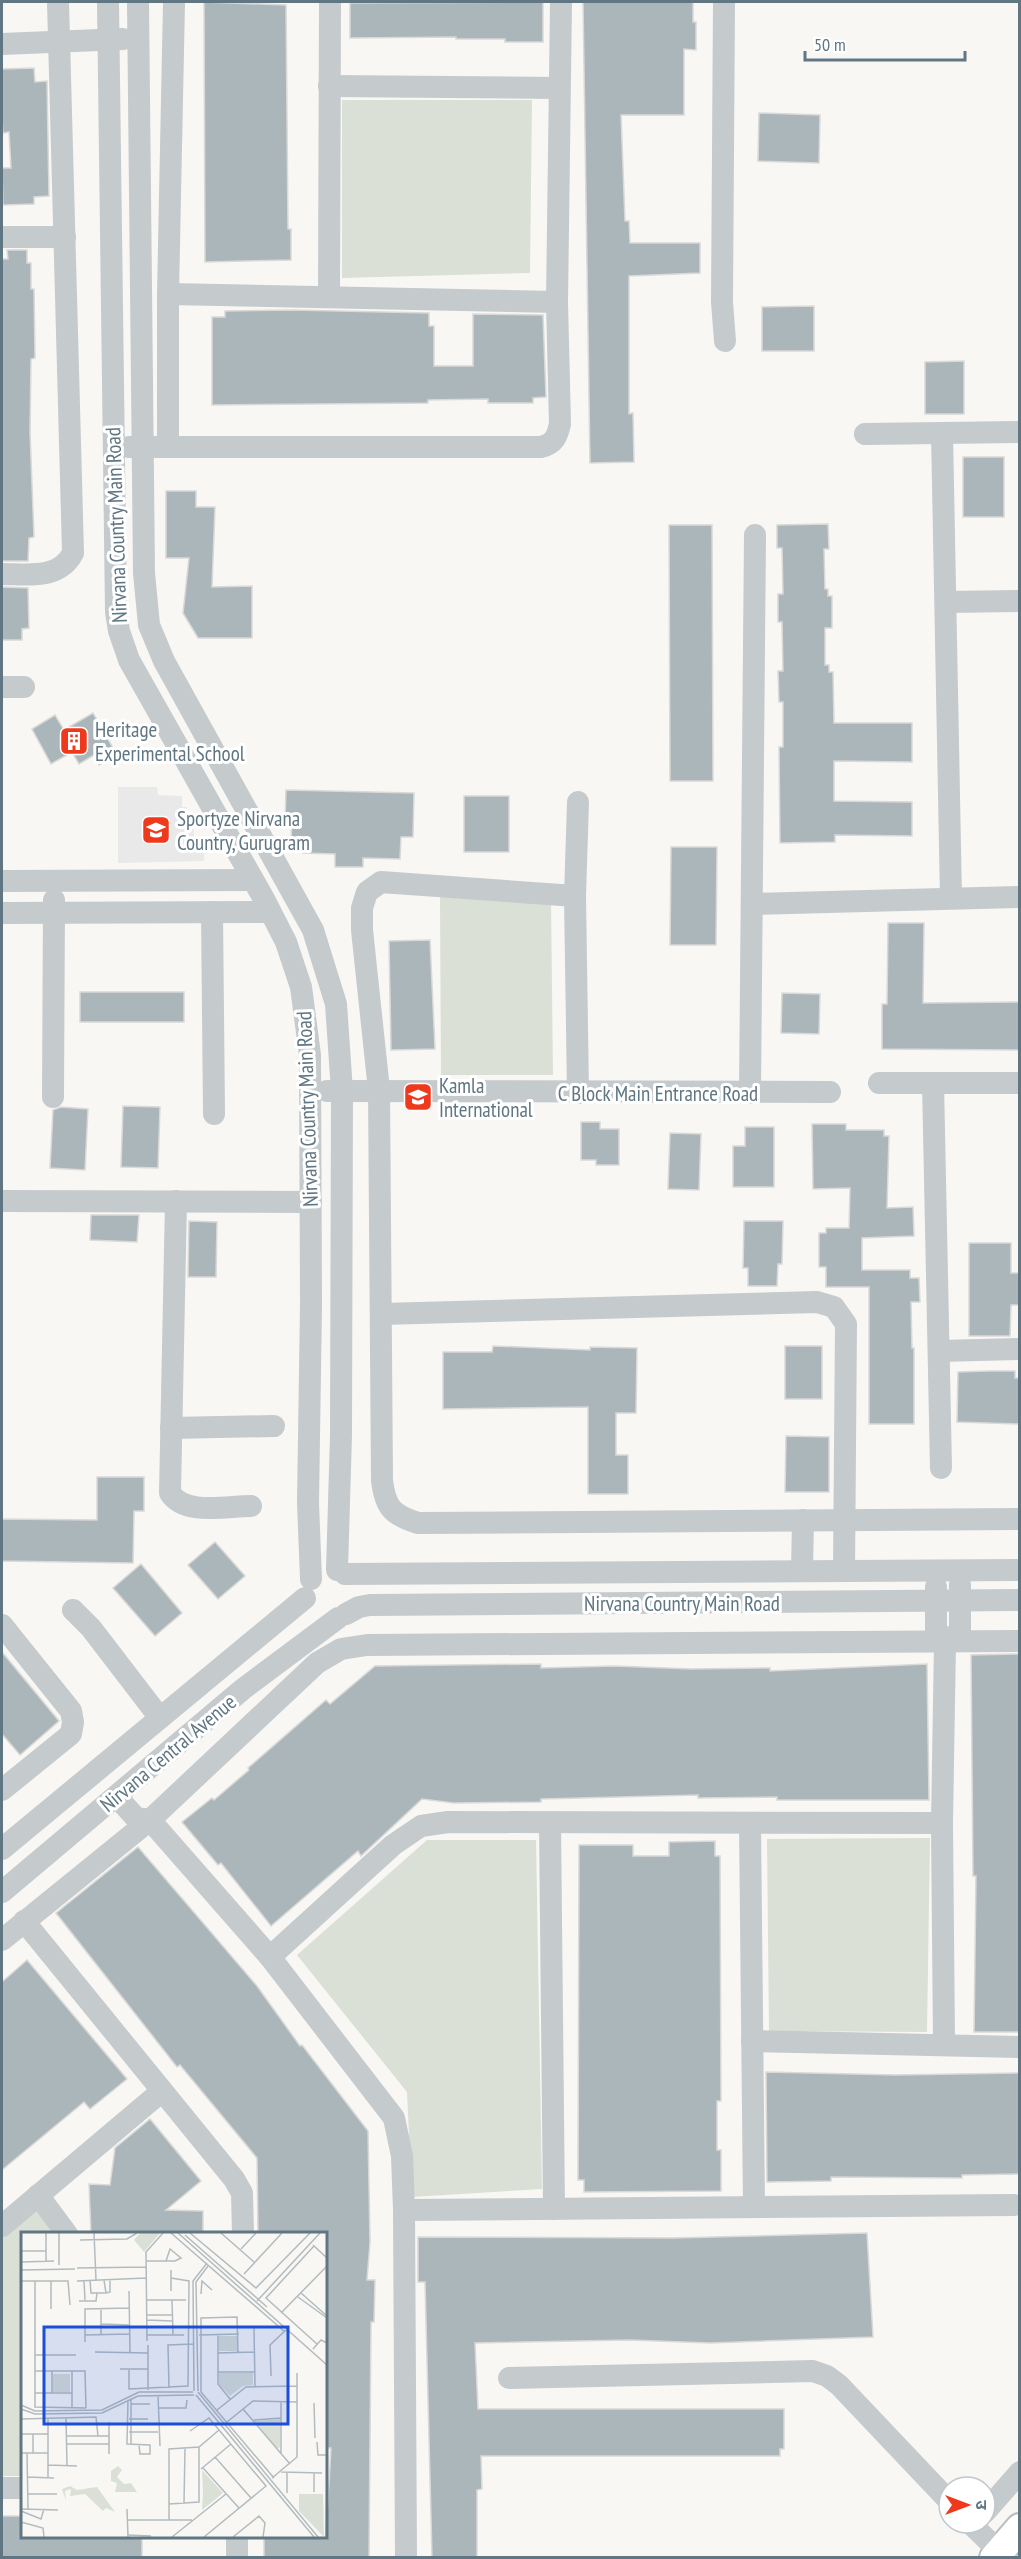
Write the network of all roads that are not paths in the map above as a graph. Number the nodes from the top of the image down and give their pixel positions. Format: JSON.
{"nodes":[{"id":1,"x":58,"y":2,"type":"edge"},
{"id":2,"x":108,"y":2,"type":"edge"},
{"id":3,"x":138,"y":2,"type":"edge"},
{"id":4,"x":174,"y":2,"type":"edge"},
{"id":5,"x":330,"y":2,"type":"edge"},
{"id":6,"x":561,"y":2,"type":"edge"},
{"id":7,"x":724,"y":2,"type":"edge"},
{"id":8,"x":107,"y":39,"type":"junction"},
{"id":9,"x":137,"y":39,"type":"junction"},
{"id":10,"x":59,"y":42,"type":"junction"},
{"id":11,"x":2,"y":44,"type":"edge"},
{"id":12,"x":329,"y":86,"type":"junction"},
{"id":13,"x":559,"y":88,"type":"junction"},
{"id":14,"x":2,"y":237,"type":"edge"},
{"id":15,"x":65,"y":237,"type":"junction"},
{"id":16,"x":168,"y":294,"type":"junction"},
{"id":17,"x":329,"y":297,"type":"junction"},
{"id":18,"x":556,"y":302,"type":"junction"},
{"id":19,"x":725,"y":341,"type":"dead end"},
{"id":20,"x":1020,"y":432,"type":"edge"},
{"id":21,"x":942,"y":433,"type":"junction"},
{"id":22,"x":865,"y":434,"type":"dead end"},
{"id":23,"x":168,"y":446,"type":"junction"},
{"id":24,"x":113,"y":447,"type":"junction"},
{"id":25,"x":142,"y":447,"type":"junction"},
{"id":26,"x":755,"y":535,"type":"dead end"},
{"id":27,"x":2,"y":574,"type":"edge"},
{"id":28,"x":1020,"y":601,"type":"edge"},
{"id":29,"x":947,"y":602,"type":"junction"},
{"id":30,"x":2,"y":687,"type":"edge"},
{"id":31,"x":24,"y":687,"type":"dead end"},
{"id":32,"x":578,"y":802,"type":"dead end"},
{"id":33,"x":2,"y":880,"type":"edge"},
{"id":34,"x":253,"y":880,"type":"junction"},
{"id":35,"x":55,"y":881,"type":"junction"},
{"id":36,"x":575,"y":897,"type":"junction"},
{"id":37,"x":1020,"y":897,"type":"edge"},
{"id":38,"x":951,"y":898,"type":"junction"},
{"id":39,"x":753,"y":904,"type":"junction"},
{"id":40,"x":212,"y":912,"type":"junction"},
{"id":41,"x":270,"y":912,"type":"junction"},
{"id":42,"x":2,"y":913,"type":"edge"},
{"id":43,"x":54,"y":913,"type":"junction"},
{"id":44,"x":879,"y":1083,"type":"dead end"},
{"id":45,"x":933,"y":1083,"type":"junction"},
{"id":46,"x":1020,"y":1083,"type":"edge"},
{"id":47,"x":379,"y":1090,"type":"junction"},
{"id":48,"x":342,"y":1091,"type":"junction"},
{"id":49,"x":310,"y":1092,"type":"junction"},
{"id":50,"x":830,"y":1092,"type":"dead end"},
{"id":51,"x":578,"y":1093,"type":"junction"},
{"id":52,"x":750,"y":1093,"type":"junction"},
{"id":53,"x":53,"y":1097,"type":"dead end"},
{"id":54,"x":214,"y":1114,"type":"dead end"},
{"id":55,"x":378,"y":1115,"type":"junction"},
{"id":56,"x":342,"y":1116,"type":"junction"},
{"id":57,"x":2,"y":1201,"type":"edge"},
{"id":58,"x":176,"y":1201,"type":"junction"},
{"id":59,"x":311,"y":1202,"type":"junction"},
{"id":60,"x":382,"y":1314,"type":"junction"},
{"id":61,"x":1020,"y":1349,"type":"edge"},
{"id":62,"x":939,"y":1351,"type":"junction"},
{"id":63,"x":274,"y":1426,"type":"dead end"},
{"id":64,"x":171,"y":1428,"type":"junction"},
{"id":65,"x":941,"y":1468,"type":"dead end"},
{"id":66,"x":251,"y":1506,"type":"dead end"},
{"id":67,"x":844,"y":1519,"type":"junction"},
{"id":68,"x":1020,"y":1519,"type":"edge"},
{"id":69,"x":803,"y":1520,"type":"junction"},
{"id":70,"x":934,"y":1570,"type":"junction"},
{"id":71,"x":960,"y":1570,"type":"junction"},
{"id":72,"x":1020,"y":1570,"type":"edge"},
{"id":73,"x":802,"y":1571,"type":"junction"},
{"id":74,"x":844,"y":1571,"type":"junction"},
{"id":75,"x":341,"y":1572,"type":"junction"},
{"id":76,"x":308,"y":1588,"type":"junction"},
{"id":77,"x":1020,"y":1600,"type":"edge"},
{"id":78,"x":936,"y":1601,"type":"junction"},
{"id":79,"x":961,"y":1601,"type":"junction"},
{"id":80,"x":73,"y":1610,"type":"dead end"},
{"id":81,"x":342,"y":1616,"type":"junction"},
{"id":82,"x":2,"y":1624,"type":"edge"},
{"id":83,"x":1020,"y":1641,"type":"edge"},
{"id":84,"x":945,"y":1642,"type":"junction"},
{"id":85,"x":159,"y":1718,"type":"junction"},
{"id":86,"x":138,"y":1779,"type":"junction"},
{"id":87,"x":2,"y":1790,"type":"edge"},
{"id":88,"x":117,"y":1797,"type":"junction"},
{"id":89,"x":150,"y":1820,"type":"junction"},
{"id":90,"x":942,"y":1822,"type":"junction"},
{"id":91,"x":550,"y":1823,"type":"junction"},
{"id":92,"x":750,"y":1824,"type":"junction"},
{"id":93,"x":2,"y":1849,"type":"edge"},
{"id":94,"x":2,"y":1892,"type":"edge"},
{"id":95,"x":24,"y":1921,"type":"junction"},
{"id":96,"x":2,"y":1940,"type":"edge"},
{"id":97,"x":270,"y":1957,"type":"junction"},
{"id":98,"x":752,"y":2041,"type":"junction"},
{"id":99,"x":944,"y":2044,"type":"junction"},
{"id":100,"x":1020,"y":2047,"type":"edge"},
{"id":101,"x":162,"y":2091,"type":"junction"},
{"id":102,"x":38,"y":2195,"type":"junction"},
{"id":103,"x":1014,"y":2205,"type":"dead end"},
{"id":104,"x":754,"y":2208,"type":"junction"},
{"id":105,"x":554,"y":2209,"type":"junction"},
{"id":106,"x":404,"y":2210,"type":"junction"},
{"id":107,"x":2,"y":2226,"type":"edge"},
{"id":108,"x":66,"y":2232,"type":"edge"},
{"id":109,"x":243,"y":2232,"type":"edge"},
{"id":110,"x":509,"y":2378,"type":"dead end"},
{"id":111,"x":1020,"y":2472,"type":"edge"},
{"id":112,"x":2,"y":2488,"type":"edge"},
{"id":113,"x":21,"y":2488,"type":"edge"},
{"id":114,"x":937,"y":2488,"type":"edge"},
{"id":115,"x":997,"y":2498,"type":"edge"},
{"id":116,"x":1020,"y":2528,"type":"edge"},
{"id":117,"x":985,"y":2535,"type":"edge"},
{"id":118,"x":237,"y":2538,"type":"edge"},
{"id":119,"x":999,"y":2556,"type":"edge"},
{"id":120,"x":237,"y":2558,"type":"edge"},
{"id":121,"x":406,"y":2558,"type":"edge"}],
"edges":[{"from":1,"to":10,"type":"street"},
{"from":2,"to":8,"type":"street","name":"Nirvana Country Main Road"},
{"from":3,"to":9,"type":"street","name":"Nirvana Country Main Road"},
{"from":4,"to":16,"type":"street"},
{"from":5,"to":12,"type":"street"},
{"from":6,"to":13,"type":"street"},
{"from":7,"to":19,"type":"street"},
{"from":8,"to":9,"type":"street"},
{"from":8,"to":10,"type":"street"},
{"from":8,"to":24,"type":"street","name":"Nirvana Country Main Road"},
{"from":9,"to":25,"type":"street","name":"Nirvana Country Main Road"},
{"from":10,"to":11,"type":"street"},
{"from":10,"to":15,"type":"street"},
{"from":12,"to":13,"type":"street"},
{"from":12,"to":17,"type":"street"},
{"from":13,"to":18,"type":"street"},
{"from":14,"to":15,"type":"street"},
{"from":15,"to":27,"type":"street"},
{"from":16,"to":17,"type":"street"},
{"from":16,"to":23,"type":"street"},
{"from":17,"to":18,"type":"street"},
{"from":18,"to":23,"type":"street"},
{"from":20,"to":21,"type":"street"},
{"from":21,"to":22,"type":"street"},
{"from":21,"to":29,"type":"street"},
{"from":23,"to":25,"type":"street"},
{"from":24,"to":25,"type":"street"},
{"from":24,"to":34,"type":"street","name":"Nirvana Country Main Road"},
{"from":25,"to":48,"type":"street","name":"Nirvana Country Main Road"},
{"from":26,"to":39,"type":"street"},
{"from":28,"to":29,"type":"street"},
{"from":29,"to":38,"type":"street"},
{"from":30,"to":31,"type":"street"},
{"from":32,"to":36,"type":"street"},
{"from":33,"to":35,"type":"street"},
{"from":34,"to":35,"type":"street"},
{"from":34,"to":41,"type":"street","name":"Nirvana Country Main Road"},
{"from":35,"to":43,"type":"street"},
{"from":36,"to":47,"type":"street"},
{"from":36,"to":51,"type":"street"},
{"from":37,"to":38,"type":"street"},
{"from":38,"to":39,"type":"street"},
{"from":39,"to":52,"type":"street"},
{"from":40,"to":41,"type":"street"},
{"from":40,"to":43,"type":"street"},
{"from":40,"to":54,"type":"street"},
{"from":41,"to":49,"type":"street","name":"Nirvana Country Main Road"},
{"from":42,"to":43,"type":"street"},
{"from":43,"to":53,"type":"street"},
{"from":44,"to":45,"type":"street"},
{"from":45,"to":46,"type":"street"},
{"from":45,"to":62,"type":"street"},
{"from":47,"to":48,"type":"street","name":"C Block Main Entrance Road"},
{"from":47,"to":51,"type":"street","name":"C Block Main Entrance Road"},
{"from":47,"to":55,"type":"street"},
{"from":48,"to":49,"type":"street","name":"C Block Main Entrance Road"},
{"from":48,"to":56,"type":"street","name":"Nirvana Country Main Road"},
{"from":49,"to":59,"type":"street","name":"Nirvana Country Main Road"},
{"from":50,"to":52,"type":"street","name":"C Block Main Entrance Road"},
{"from":51,"to":52,"type":"street","name":"C Block Main Entrance Road"},
{"from":55,"to":56,"type":"street"},
{"from":55,"to":60,"type":"street"},
{"from":56,"to":75,"type":"street","name":"Nirvana Country Main Road"},
{"from":57,"to":58,"type":"street"},
{"from":58,"to":59,"type":"street"},
{"from":58,"to":64,"type":"street"},
{"from":59,"to":76,"type":"street","name":"Nirvana Country Main Road"},
{"from":60,"to":67,"type":"street"},
{"from":60,"to":69,"type":"street"},
{"from":61,"to":62,"type":"street"},
{"from":62,"to":65,"type":"street"},
{"from":63,"to":64,"type":"street"},
{"from":64,"to":66,"type":"street"},
{"from":67,"to":68,"type":"street"},
{"from":67,"to":69,"type":"street"},
{"from":67,"to":74,"type":"street"},
{"from":69,"to":73,"type":"street"},
{"from":70,"to":71,"type":"street","name":"Nirvana Country Main Road"},
{"from":70,"to":74,"type":"street","name":"Nirvana Country Main Road"},
{"from":70,"to":78,"type":"street"},
{"from":71,"to":72,"type":"street","name":"Nirvana Country Main Road"},
{"from":71,"to":79,"type":"street"},
{"from":73,"to":74,"type":"street","name":"Nirvana Country Main Road"},
{"from":73,"to":75,"type":"street","name":"Nirvana Country Main Road"},
{"from":75,"to":76,"type":"street"},
{"from":75,"to":81,"type":"street"},
{"from":76,"to":81,"type":"street"},
{"from":76,"to":85,"type":"street","name":"Nirvana Central Avenue"},
{"from":77,"to":79,"type":"street","name":"Nirvana Country Main Road"},
{"from":78,"to":79,"type":"street","name":"Nirvana Country Main Road"},
{"from":78,"to":81,"type":"street","name":"Nirvana Country Main Road"},
{"from":78,"to":84,"type":"street"},
{"from":79,"to":84,"type":"street"},
{"from":80,"to":85,"type":"street"},
{"from":81,"to":86,"type":"street","name":"Nirvana Central Avenue"},
{"from":82,"to":87,"type":"street"},
{"from":83,"to":84,"type":"street"},
{"from":84,"to":89,"type":"street"},
{"from":84,"to":90,"type":"street"},
{"from":85,"to":93,"type":"street","name":"Nirvana Central Avenue"},
{"from":86,"to":88,"type":"street","name":"Nirvana Central Avenue"},
{"from":86,"to":89,"type":"street"},
{"from":88,"to":89,"type":"street"},
{"from":88,"to":94,"type":"street","name":"Nirvana Central Avenue"},
{"from":89,"to":95,"type":"street"},
{"from":89,"to":97,"type":"street"},
{"from":90,"to":92,"type":"street"},
{"from":90,"to":99,"type":"street"},
{"from":91,"to":92,"type":"street"},
{"from":91,"to":97,"type":"street"},
{"from":91,"to":105,"type":"street"},
{"from":92,"to":98,"type":"street"},
{"from":95,"to":96,"type":"street"},
{"from":95,"to":101,"type":"street"},
{"from":97,"to":106,"type":"street"},
{"from":98,"to":99,"type":"street"},
{"from":98,"to":104,"type":"street"},
{"from":99,"to":100,"type":"street"},
{"from":101,"to":102,"type":"street"},
{"from":101,"to":109,"type":"street"},
{"from":102,"to":107,"type":"street"},
{"from":102,"to":108,"type":"street"},
{"from":103,"to":104,"type":"street"},
{"from":104,"to":105,"type":"street"},
{"from":105,"to":106,"type":"street"},
{"from":106,"to":121,"type":"street"},
{"from":110,"to":114,"type":"street"},
{"from":111,"to":115,"type":"street"},
{"from":112,"to":113,"type":"street"},
{"from":116,"to":119,"type":"main road"},
{"from":117,"to":119,"type":"street"},
{"from":118,"to":120,"type":"street"}]}
